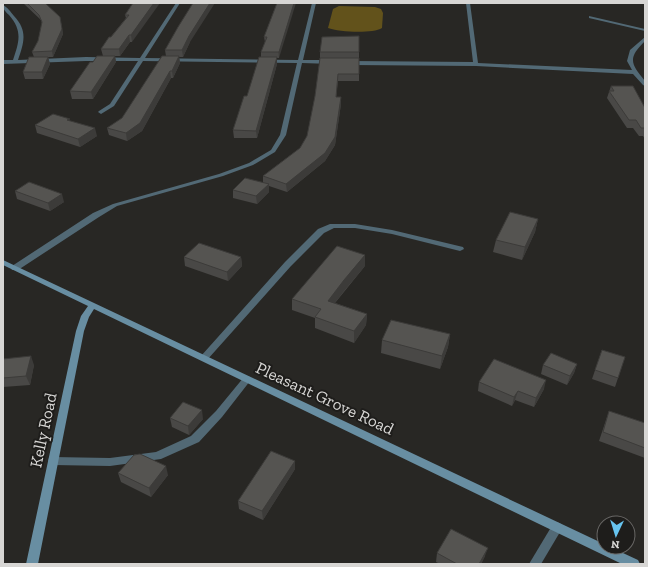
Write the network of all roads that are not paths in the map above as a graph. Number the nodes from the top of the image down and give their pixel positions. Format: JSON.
{"nodes":[{"id":1,"x":178,"y":3,"type":"edge"},
{"id":2,"x":314,"y":3,"type":"edge"},
{"id":3,"x":468,"y":3,"type":"edge"},
{"id":4,"x":3,"y":6,"type":"edge"},
{"id":5,"x":591,"y":17,"type":"dead end"},
{"id":6,"x":645,"y":30,"type":"edge"},
{"id":7,"x":645,"y":38,"type":"edge"},
{"id":8,"x":15,"y":60,"type":"junction"},
{"id":9,"x":141,"y":60,"type":"junction"},
{"id":10,"x":3,"y":62,"type":"edge"},
{"id":11,"x":301,"y":62,"type":"junction"},
{"id":12,"x":476,"y":64,"type":"junction"},
{"id":13,"x":635,"y":72,"type":"junction"},
{"id":14,"x":645,"y":84,"type":"edge"},
{"id":15,"x":100,"y":112,"type":"dead end"},
{"id":16,"x":460,"y":249,"type":"dead end"},
{"id":17,"x":3,"y":262,"type":"edge"},
{"id":18,"x":15,"y":268,"type":"junction"},
{"id":19,"x":93,"y":305,"type":"junction"},
{"id":20,"x":204,"y":358,"type":"junction"},
{"id":21,"x":247,"y":379,"type":"junction"},
{"id":22,"x":53,"y":461,"type":"junction"},
{"id":23,"x":557,"y":527,"type":"junction"},
{"id":24,"x":32,"y":564,"type":"edge"},
{"id":25,"x":535,"y":564,"type":"edge"},
{"id":26,"x":634,"y":564,"type":"edge"}],
"edges":[{"from":1,"to":9,"type":"street"},
{"from":2,"to":11,"type":"street"},
{"from":3,"to":12,"type":"street"},
{"from":4,"to":8,"type":"street"},
{"from":5,"to":6,"type":"street"},
{"from":7,"to":13,"type":"street"},
{"from":8,"to":9,"type":"street"},
{"from":8,"to":10,"type":"street"},
{"from":9,"to":11,"type":"street"},
{"from":9,"to":15,"type":"street"},
{"from":11,"to":12,"type":"street"},
{"from":11,"to":18,"type":"street"},
{"from":12,"to":13,"type":"street"},
{"from":13,"to":14,"type":"street"},
{"from":16,"to":20,"type":"street"},
{"from":17,"to":18,"type":"street","name":"Pleasant Grove Road"},
{"from":18,"to":19,"type":"street","name":"Pleasant Grove Road"},
{"from":19,"to":20,"type":"street","name":"Pleasant Grove Road"},
{"from":19,"to":22,"type":"street","name":"Kelly Road"},
{"from":20,"to":21,"type":"street","name":"Pleasant Grove Road"},
{"from":21,"to":22,"type":"street"},
{"from":21,"to":23,"type":"street","name":"Pleasant Grove Road"},
{"from":22,"to":24,"type":"street","name":"Kelly Road"},
{"from":23,"to":25,"type":"street"},
{"from":23,"to":26,"type":"street","name":"Pleasant Grove Road"}]}
